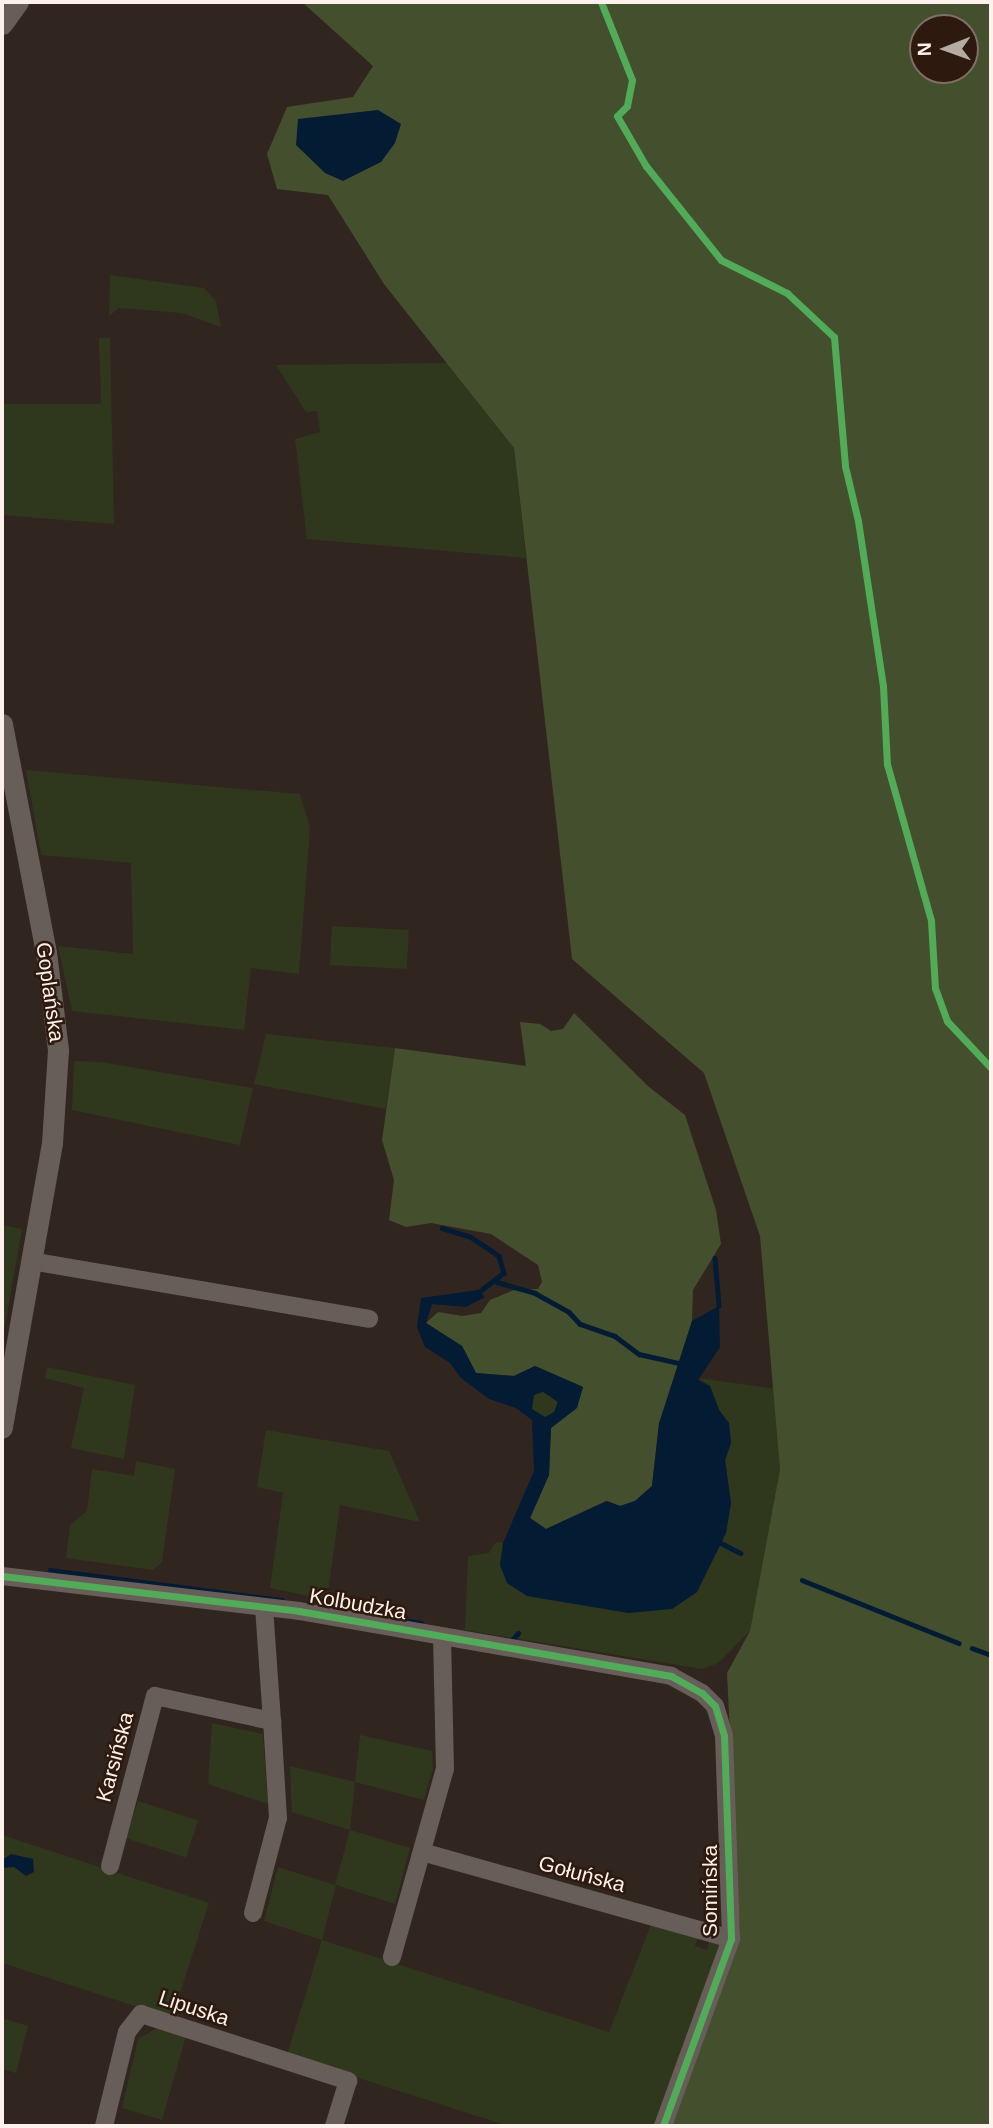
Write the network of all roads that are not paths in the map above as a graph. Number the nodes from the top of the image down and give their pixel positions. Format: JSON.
{"nodes":[{"id":1,"x":18,"y":2,"type":"edge"},
{"id":2,"x":2,"y":24,"type":"edge"},
{"id":3,"x":2,"y":724,"type":"edge"},
{"id":4,"x":31,"y":1261,"type":"junction"},
{"id":5,"x":369,"y":1319,"type":"dead end"},
{"id":6,"x":2,"y":1428,"type":"edge"},
{"id":7,"x":2,"y":1576,"type":"edge"},
{"id":8,"x":264,"y":1607,"type":"junction"},
{"id":9,"x":442,"y":1637,"type":"junction"},
{"id":10,"x":702,"y":1693,"type":"joint"},
{"id":11,"x":272,"y":1721,"type":"junction"},
{"id":12,"x":422,"y":1852,"type":"junction"},
{"id":13,"x":110,"y":1866,"type":"dead end"},
{"id":14,"x":253,"y":1913,"type":"dead end"},
{"id":15,"x":731,"y":1939,"type":"junction"},
{"id":16,"x":392,"y":1957,"type":"dead end"},
{"id":17,"x":104,"y":2126,"type":"edge"},
{"id":18,"x":334,"y":2126,"type":"edge"},
{"id":19,"x":663,"y":2126,"type":"edge"}],
"edges":[{"from":1,"to":2,"type":"street"},
{"from":3,"to":4,"type":"street","name":"Goplańska"},
{"from":4,"to":5,"type":"street"},
{"from":4,"to":6,"type":"street","name":"Goplańska"},
{"from":7,"to":8,"type":"street","name":"Kolbudzka"},
{"from":8,"to":9,"type":"street","name":"Kolbudzka"},
{"from":8,"to":11,"type":"street"},
{"from":9,"to":10,"type":"street","name":"Kolbudzka"},
{"from":9,"to":12,"type":"street"},
{"from":10,"to":15,"type":"street","name":"Somińska"},
{"from":11,"to":13,"type":"street","name":"Karsińska"},
{"from":11,"to":14,"type":"street"},
{"from":12,"to":15,"type":"street","name":"Gołuńska"},
{"from":12,"to":16,"type":"street"},
{"from":15,"to":19,"type":"street","name":"Somińska"},
{"from":17,"to":18,"type":"street","name":"Lipuska"}]}
